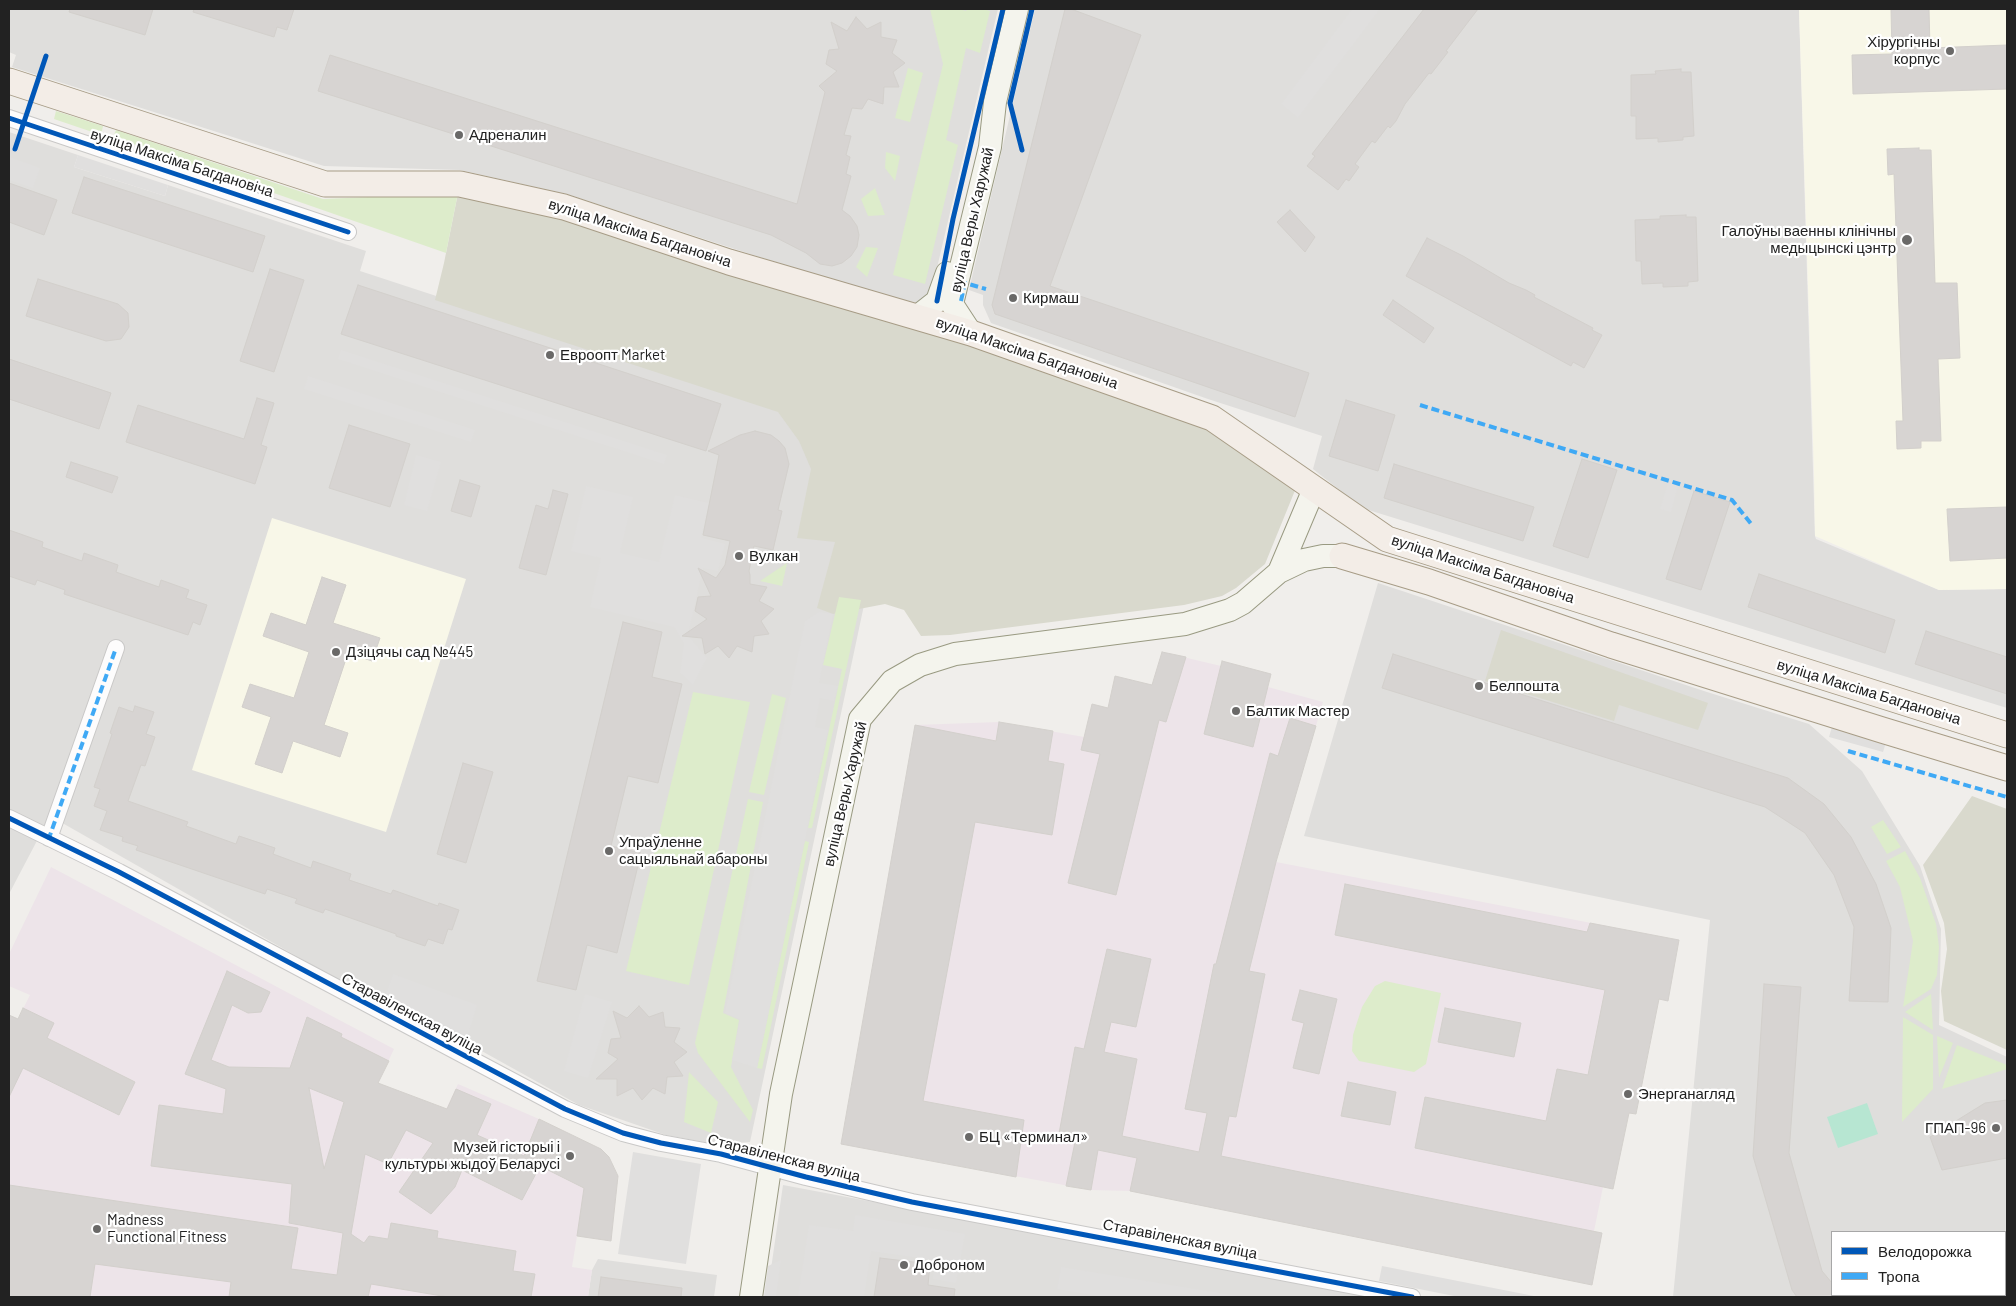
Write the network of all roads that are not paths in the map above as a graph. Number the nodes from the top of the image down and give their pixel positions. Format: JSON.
{"nodes":[{"id":1,"x":1017,"y":9,"type":"edge"},
{"id":2,"x":9,"y":81,"type":"edge"},
{"id":3,"x":995,"y":102,"type":"junction"},
{"id":4,"x":9,"y":118,"type":"edge"},
{"id":5,"x":348,"y":232,"type":"dead end"},
{"id":6,"x":918,"y":316,"type":"junction"},
{"id":7,"x":971,"y":333,"type":"junction"},
{"id":8,"x":1314,"y":489,"type":"junction"},
{"id":9,"x":1342,"y":556,"type":"joint"},
{"id":10,"x":1279,"y":572,"type":"junction"},
{"id":11,"x":116,"y":648,"type":"dead end"},
{"id":12,"x":1822,"y":677,"type":"junction"},
{"id":13,"x":1816,"y":709,"type":"junction"},
{"id":14,"x":2007,"y":735,"type":"edge"},
{"id":15,"x":2007,"y":768,"type":"edge"},
{"id":16,"x":9,"y":818,"type":"edge"},
{"id":17,"x":49,"y":838,"type":"junction"},
{"id":18,"x":769,"y":1166,"type":"junction"},
{"id":19,"x":751,"y":1297,"type":"edge"},
{"id":20,"x":1412,"y":1297,"type":"edge"}],
"edges":[{"from":1,"to":3,"type":"main road","name":"вуліца Веры Харужай"},
{"from":2,"to":6,"type":"main road","name":"вуліца Максіма Багдановіча"},
{"from":3,"to":6,"type":"main road","name":"вуліца Веры Харужай"},
{"from":3,"to":7,"type":"main road","name":"вуліца Веры Харужай"},
{"from":4,"to":5,"type":"street","name":"вуліца Максіма Багдановіча"},
{"from":6,"to":7,"type":"main road","name":"вуліца Максіма Багдановіча"},
{"from":7,"to":8,"type":"main road","name":"вуліца Максіма Багдановіча"},
{"from":8,"to":10,"type":"main road"},
{"from":8,"to":12,"type":"main road","name":"вуліца Максіма Багдановіча"},
{"from":9,"to":10,"type":"main road","name":"вуліца Веры Харужай"},
{"from":9,"to":13,"type":"main road","name":"вуліца Максіма Багдановіча"},
{"from":10,"to":18,"type":"main road","name":"вуліца Веры Харужай"},
{"from":11,"to":17,"type":"street"},
{"from":12,"to":13,"type":"main road"},
{"from":12,"to":14,"type":"main road","name":"вуліца Максіма Багдановіча"},
{"from":13,"to":15,"type":"main road","name":"вуліца Максіма Багдановіча"},
{"from":16,"to":17,"type":"street","name":"Старавіленская вуліца"},
{"from":17,"to":18,"type":"street","name":"Старавіленская вуліца"},
{"from":18,"to":19,"type":"main road","name":"вуліца Веры Харужай"},
{"from":18,"to":20,"type":"street","name":"Старавіленская вуліца"}]}
